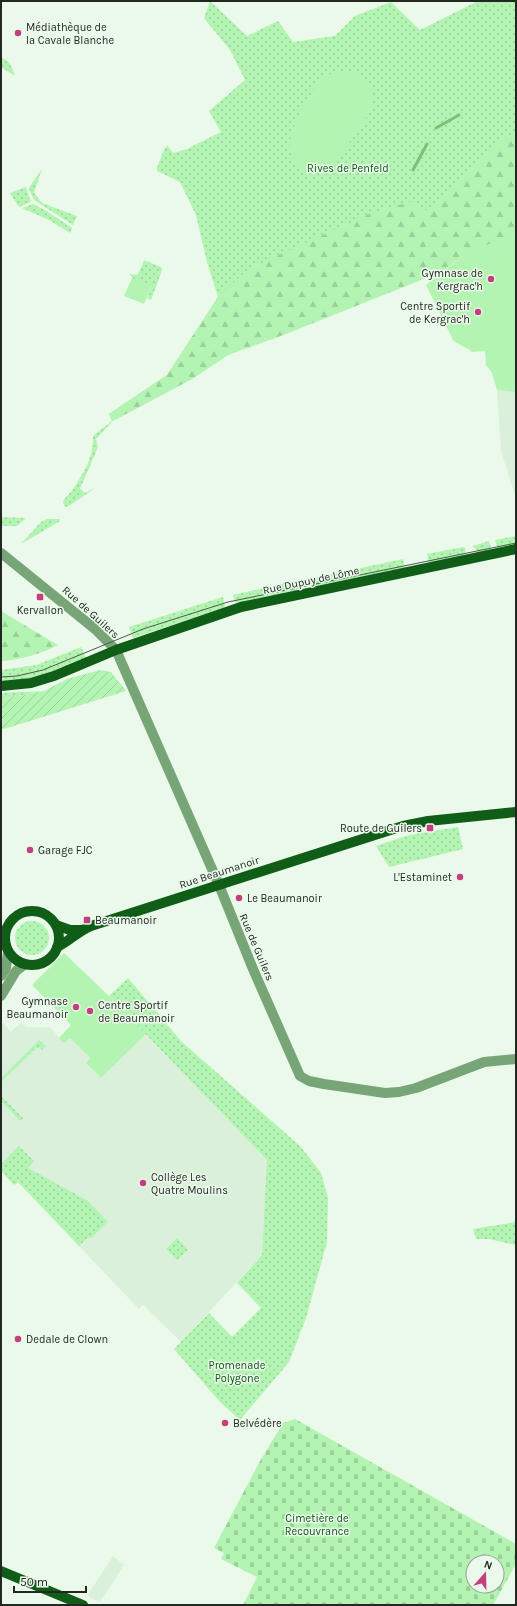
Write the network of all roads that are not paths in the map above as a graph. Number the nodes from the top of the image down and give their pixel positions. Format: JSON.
{"nodes":[{"id":1,"x":516,"y":549,"type":"edge"},
{"id":2,"x":1,"y":553,"type":"edge"},
{"id":3,"x":116,"y":650,"type":"junction"},
{"id":4,"x":1,"y":686,"type":"edge"},
{"id":5,"x":516,"y":812,"type":"edge"},
{"id":6,"x":219,"y":885,"type":"junction"},
{"id":7,"x":6,"y":921,"type":"edge"},
{"id":8,"x":56,"y":925,"type":"junction"},
{"id":9,"x":82,"y":930,"type":"junction"},
{"id":10,"x":3,"y":937,"type":"edge"},
{"id":11,"x":58,"y":947,"type":"junction"},
{"id":12,"x":8,"y":952,"type":"junction"},
{"id":13,"x":25,"y":964,"type":"junction"},
{"id":14,"x":1,"y":976,"type":"edge"},
{"id":15,"x":1,"y":996,"type":"edge"},
{"id":16,"x":516,"y":1059,"type":"edge"},
{"id":17,"x":1,"y":1571,"type":"edge"},
{"id":18,"x":84,"y":1605,"type":"edge"}],
"edges":[{"from":1,"to":3,"type":"main road","name":"Rue Dupuy de Lôme"},
{"from":2,"to":3,"type":"street","name":"Rue de Guilers"},
{"from":3,"to":4,"type":"main road","name":"Rue Dupuy de Lôme"},
{"from":3,"to":6,"type":"street","name":"Rue de Guilers"},
{"from":5,"to":6,"type":"main road","name":"Rue Beaumanoir"},
{"from":6,"to":9,"type":"main road","name":"Rue Beaumanoir"},
{"from":6,"to":16,"type":"street","name":"Rue de Guilers"},
{"from":7,"to":8,"type":"main road"},
{"from":7,"to":10,"type":"main road"},
{"from":8,"to":9,"type":"main road","name":"Rue Beaumanoir"},
{"from":8,"to":11,"type":"main road"},
{"from":9,"to":11,"type":"main road","name":"Rue Beaumanoir"},
{"from":10,"to":12,"type":"main road"},
{"from":11,"to":13,"type":"main road"},
{"from":12,"to":13,"type":"main road"},
{"from":12,"to":14,"type":"street"},
{"from":13,"to":15,"type":"street"},
{"from":17,"to":18,"type":"main road"}]}
